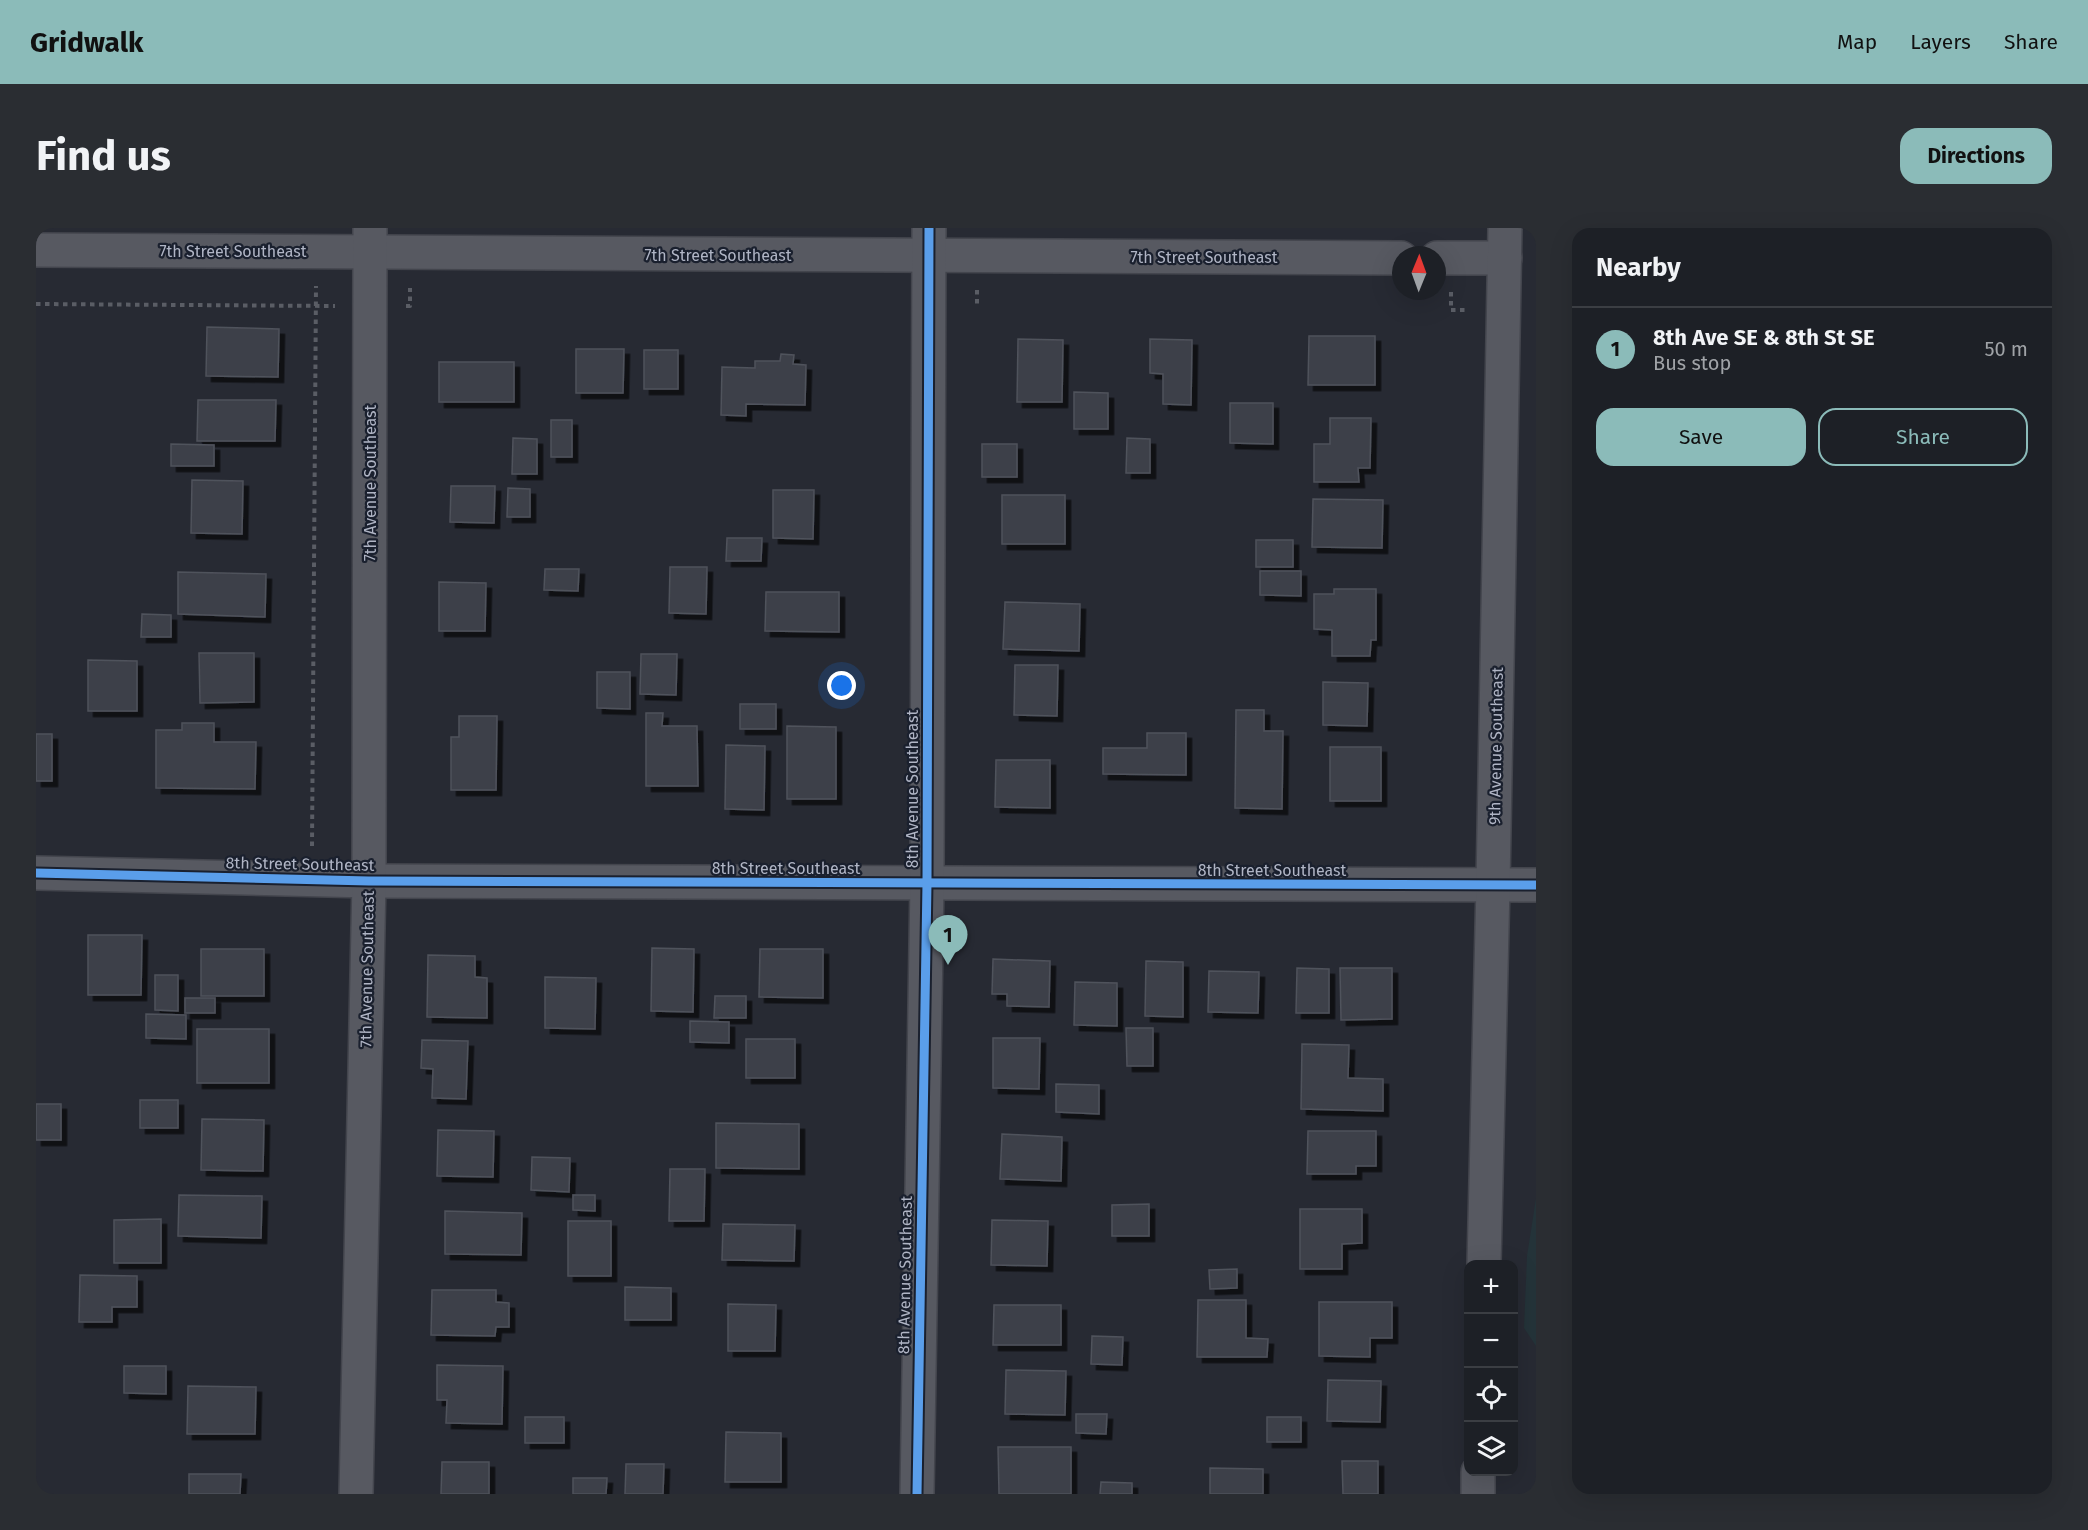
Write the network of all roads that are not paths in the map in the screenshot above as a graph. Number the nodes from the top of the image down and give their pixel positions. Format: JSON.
{"nodes":[{"id":1,"x":370,"y":240,"type":"edge"},
{"id":2,"x":929,"y":242,"type":"edge"},
{"id":3,"x":1505,"y":243,"type":"edge"},
{"id":4,"x":36,"y":250,"type":"edge"},
{"id":5,"x":1446,"y":256,"type":"edge"},
{"id":6,"x":1392,"y":258,"type":"edge"},
{"id":7,"x":36,"y":873,"type":"edge"},
{"id":8,"x":369,"y":881,"type":"junction"},
{"id":9,"x":927,"y":883,"type":"junction"},
{"id":10,"x":1493,"y":885,"type":"junction"},
{"id":11,"x":1536,"y":885,"type":"edge"},
{"id":12,"x":1484,"y":1260,"type":"edge"},
{"id":13,"x":1478,"y":1476,"type":"edge"},
{"id":14,"x":356,"y":1494,"type":"edge"},
{"id":15,"x":917,"y":1494,"type":"edge"},
{"id":16,"x":1478,"y":1494,"type":"edge"}],
"edges":[{"from":1,"to":2,"type":"street","name":"7th Street Southeast"},
{"from":1,"to":4,"type":"street","name":"7th Street Southeast"},
{"from":1,"to":8,"type":"street","name":"7th Avenue Southeast"},
{"from":2,"to":6,"type":"street","name":"7th Street Southeast"},
{"from":2,"to":9,"type":"street","name":"8th Avenue Southeast"},
{"from":3,"to":5,"type":"street"},
{"from":3,"to":10,"type":"street","name":"9th Avenue Southeast"},
{"from":7,"to":8,"type":"street","name":"8th Street Southeast"},
{"from":8,"to":9,"type":"street","name":"8th Street Southeast"},
{"from":8,"to":14,"type":"street","name":"7th Avenue Southeast"},
{"from":9,"to":10,"type":"street","name":"8th Street Southeast"},
{"from":9,"to":15,"type":"street","name":"8th Avenue Southeast"},
{"from":10,"to":11,"type":"street","name":"8th Street Southeast"},
{"from":10,"to":12,"type":"street","name":"9th Avenue Southeast"},
{"from":13,"to":16,"type":"street"}]}
